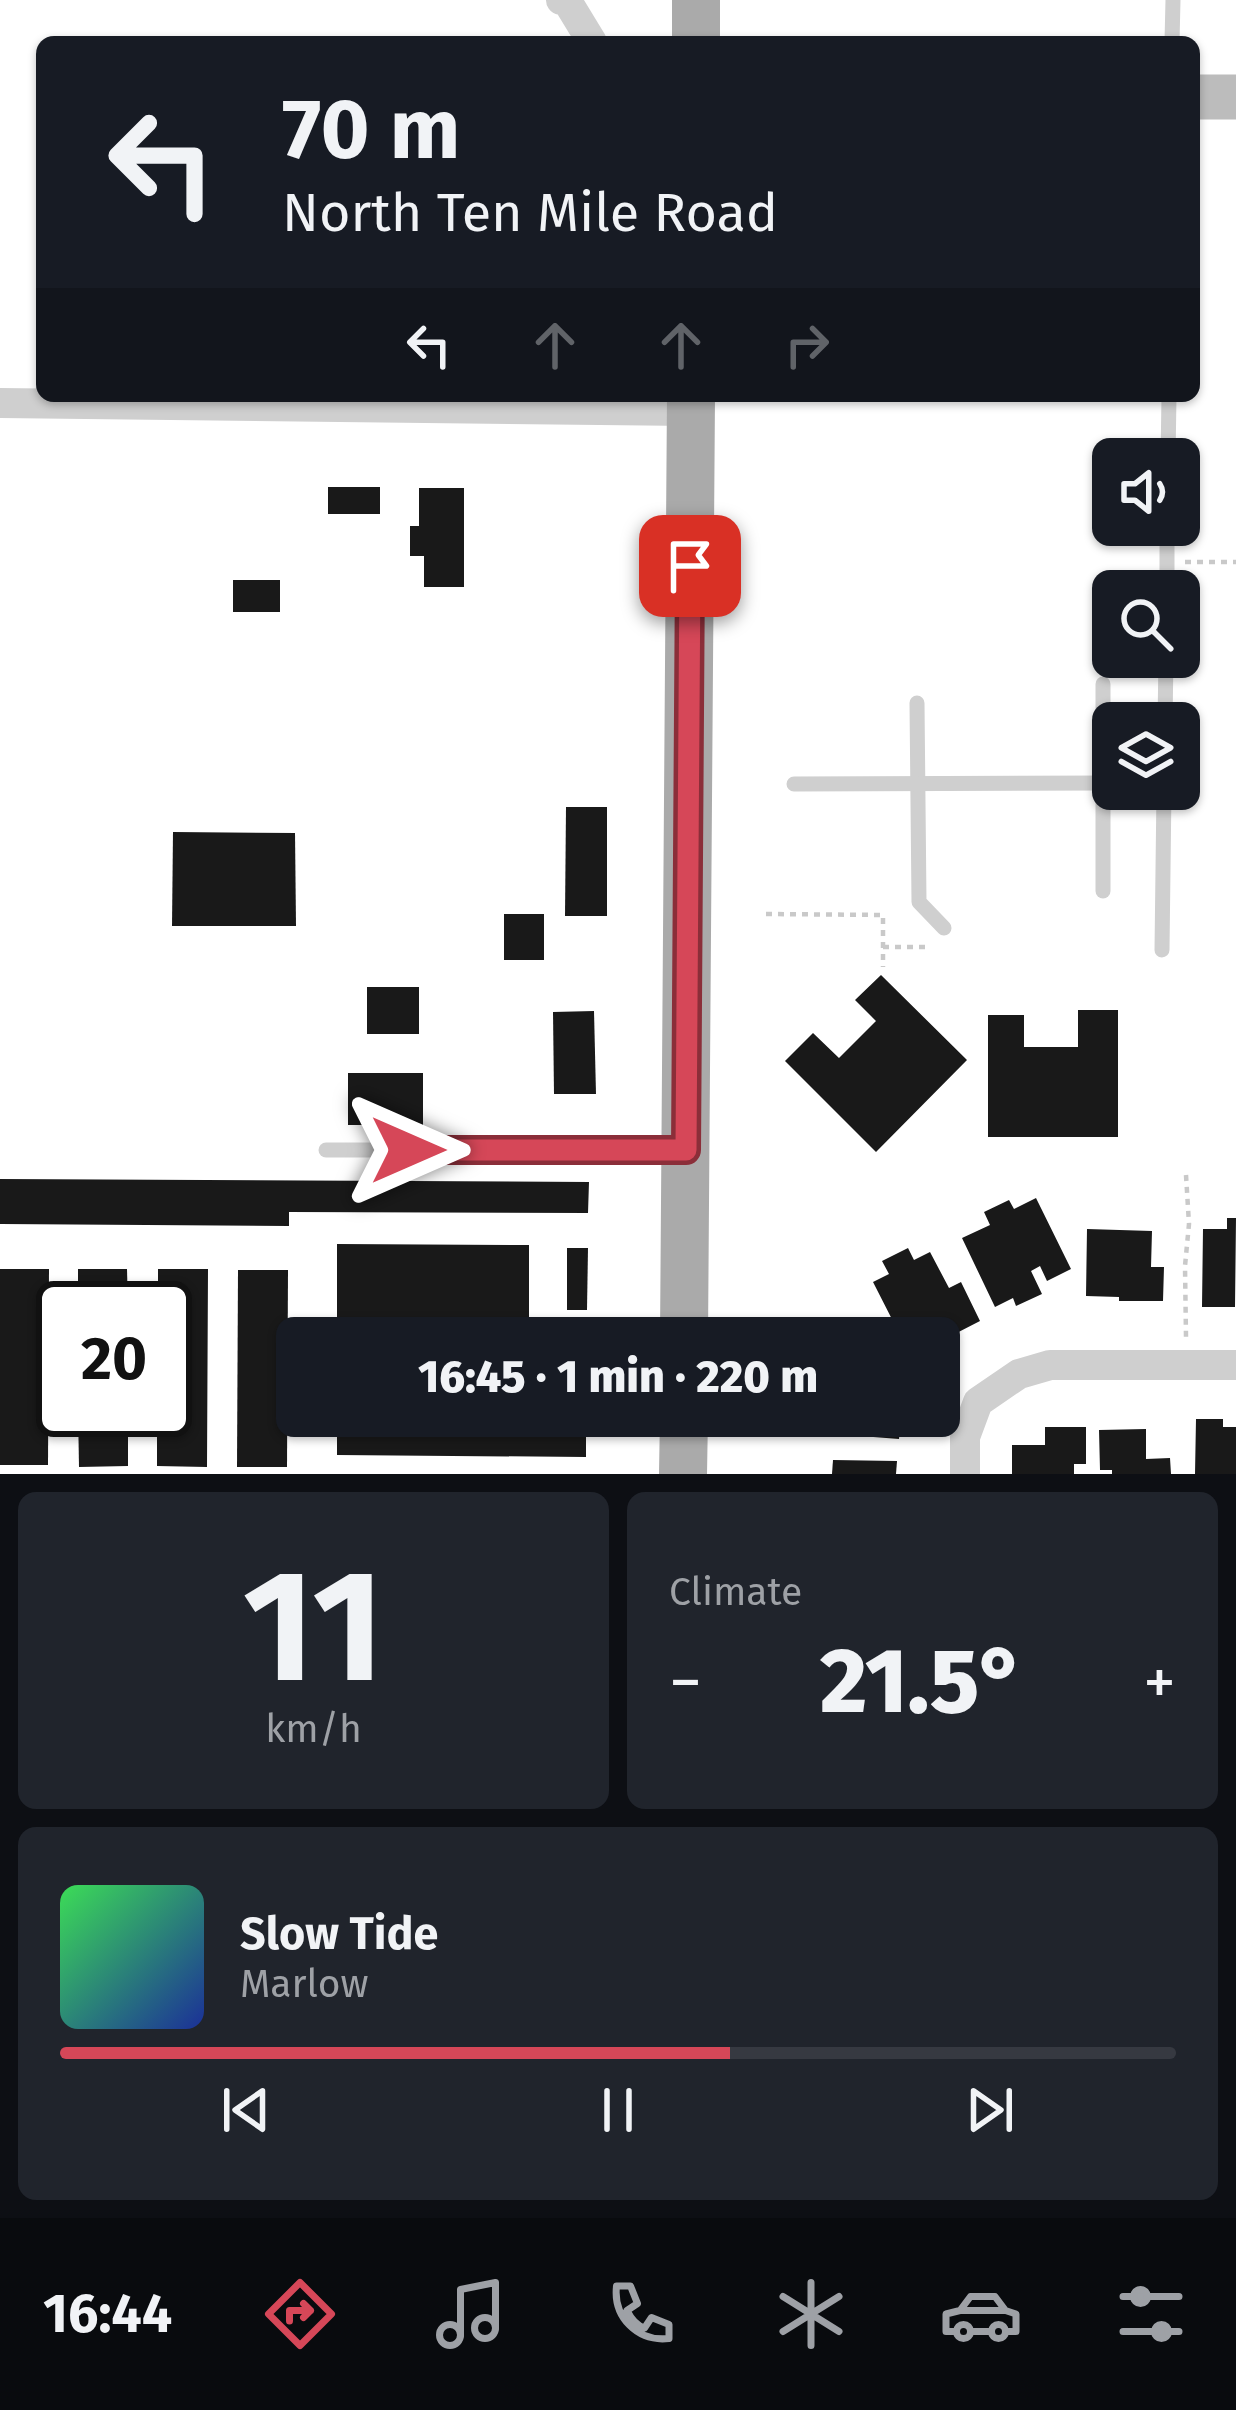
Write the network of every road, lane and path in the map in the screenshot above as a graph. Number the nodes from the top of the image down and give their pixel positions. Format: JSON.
{"nodes":[{"id":1,"x":561,"y":0,"type":"edge"},
{"id":2,"x":696,"y":0,"type":"edge"},
{"id":3,"x":1173,"y":0,"type":"edge"},
{"id":4,"x":588,"y":36,"type":"edge"},
{"id":5,"x":696,"y":36,"type":"edge"},
{"id":6,"x":1172,"y":36,"type":"edge"},
{"id":7,"x":1200,"y":97,"type":"edge"},
{"id":8,"x":1236,"y":97,"type":"edge"},
{"id":9,"x":1168,"y":402,"type":"edge"},
{"id":10,"x":691,"y":403,"type":"edge"},
{"id":11,"x":0,"y":404,"type":"edge"},
{"id":12,"x":1168,"y":438,"type":"edge"},
{"id":13,"x":1167,"y":546,"type":"edge"},
{"id":14,"x":1167,"y":562,"type":"junction"},
{"id":15,"x":1236,"y":562,"type":"edge"},
{"id":16,"x":1167,"y":570,"type":"edge"},
{"id":17,"x":1103,"y":684,"type":"dead end"},
{"id":18,"x":1104,"y":702,"type":"edge"},
{"id":19,"x":917,"y":703,"type":"dead end"},
{"id":20,"x":1092,"y":783,"type":"edge"},
{"id":21,"x":794,"y":784,"type":"dead end"},
{"id":22,"x":918,"y":784,"type":"junction"},
{"id":23,"x":1107,"y":810,"type":"edge"},
{"id":24,"x":1164,"y":810,"type":"edge"},
{"id":25,"x":1103,"y":891,"type":"dead end"},
{"id":26,"x":766,"y":914,"type":"dead end"},
{"id":27,"x":944,"y":928,"type":"dead end"},
{"id":28,"x":883,"y":947,"type":"junction"},
{"id":29,"x":944,"y":947,"type":"dead end"},
{"id":30,"x":1162,"y":950,"type":"dead end"},
{"id":31,"x":883,"y":967,"type":"dead end"},
{"id":32,"x":326,"y":1150,"type":"dead end"},
{"id":33,"x":686,"y":1150,"type":"junction"},
{"id":34,"x":1186,"y":1175,"type":"dead end"},
{"id":35,"x":684,"y":1317,"type":"edge"},
{"id":36,"x":1236,"y":1364,"type":"edge"},
{"id":37,"x":1186,"y":1365,"type":"junction"},
{"id":38,"x":684,"y":1437,"type":"edge"},
{"id":39,"x":683,"y":1474,"type":"edge"},
{"id":40,"x":965,"y":1474,"type":"edge"}],
"edges":[{"from":1,"to":4,"type":"street"},
{"from":2,"to":5,"type":"main road"},
{"from":3,"to":6,"type":"lane"},
{"from":7,"to":8,"type":"street"},
{"from":9,"to":12,"type":"lane"},
{"from":10,"to":11,"type":"street"},
{"from":10,"to":33,"type":"main road"},
{"from":13,"to":14,"type":"lane"},
{"from":14,"to":15,"type":"path"},
{"from":14,"to":16,"type":"lane"},
{"from":17,"to":18,"type":"lane"},
{"from":19,"to":22,"type":"lane"},
{"from":20,"to":22,"type":"lane"},
{"from":21,"to":22,"type":"lane"},
{"from":22,"to":27,"type":"lane"},
{"from":23,"to":25,"type":"lane"},
{"from":24,"to":30,"type":"lane"},
{"from":26,"to":28,"type":"path"},
{"from":28,"to":29,"type":"path"},
{"from":28,"to":31,"type":"path"},
{"from":32,"to":33,"type":"lane"},
{"from":33,"to":35,"type":"main road"},
{"from":34,"to":37,"type":"path"},
{"from":36,"to":37,"type":"street"},
{"from":37,"to":40,"type":"street"},
{"from":38,"to":39,"type":"main road"}]}
